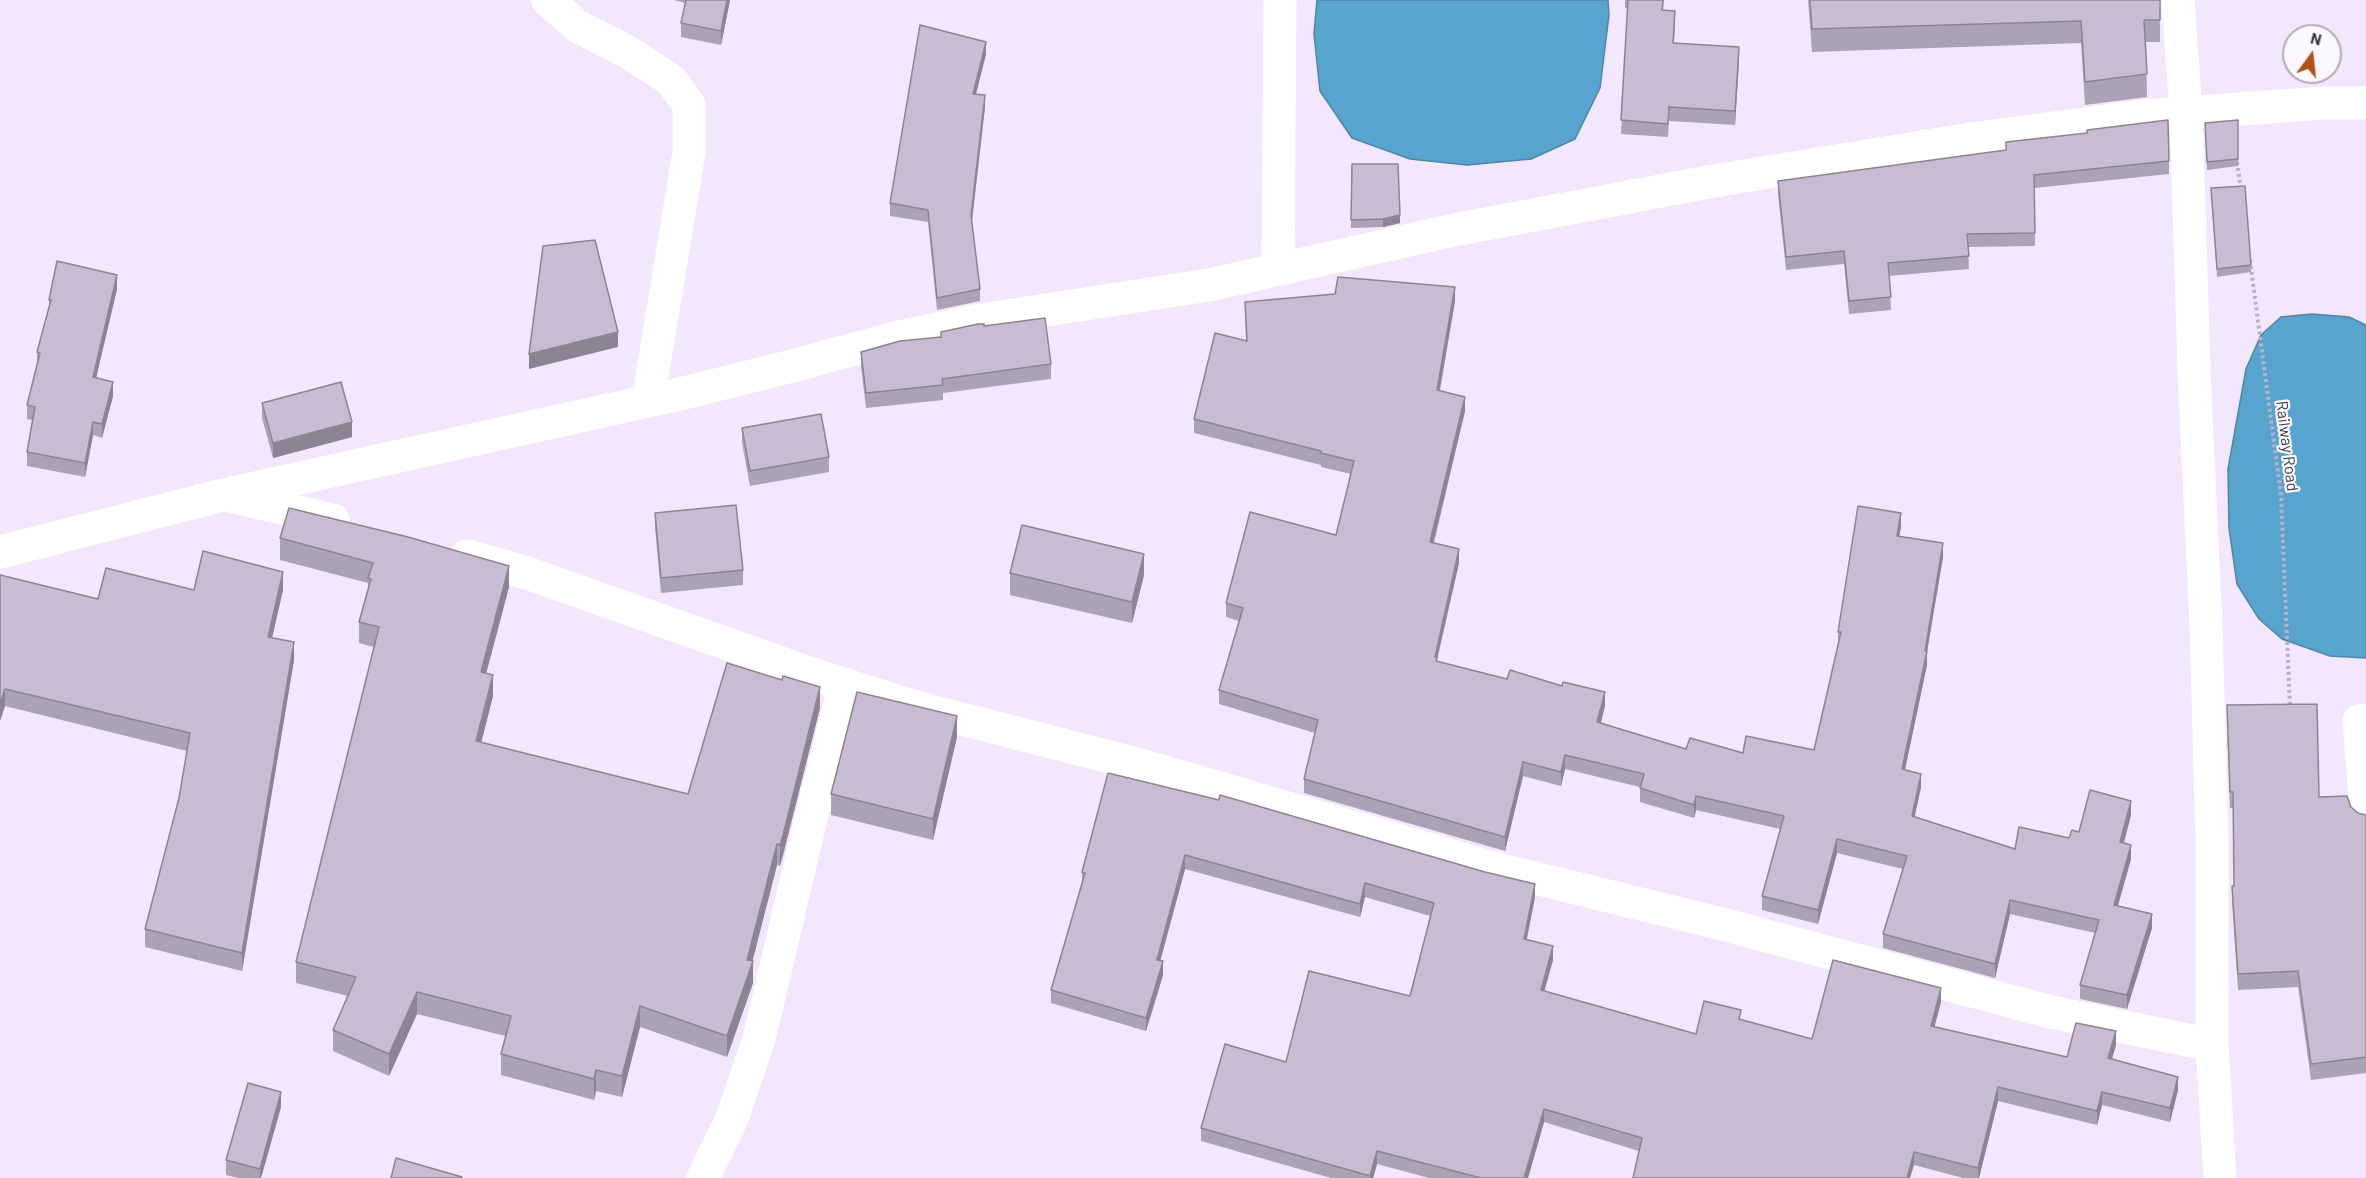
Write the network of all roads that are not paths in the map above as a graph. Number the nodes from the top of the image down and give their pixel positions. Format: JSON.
{"nodes":[{"id":1,"x":548,"y":0,"type":"edge"},
{"id":2,"x":1280,"y":0,"type":"edge"},
{"id":3,"x":2178,"y":0,"type":"edge"},
{"id":4,"x":2366,"y":103,"type":"edge"},
{"id":5,"x":2186,"y":113,"type":"junction"},
{"id":6,"x":1278,"y":269,"type":"junction"},
{"id":7,"x":648,"y":401,"type":"junction"},
{"id":8,"x":223,"y":495,"type":"junction"},
{"id":9,"x":357,"y":526,"type":"edge"},
{"id":10,"x":435,"y":547,"type":"edge"},
{"id":11,"x":0,"y":552,"type":"edge"},
{"id":12,"x":845,"y":684,"type":"junction"},
{"id":13,"x":2366,"y":720,"type":"edge"},
{"id":14,"x":2366,"y":812,"type":"edge"},
{"id":15,"x":2212,"y":1045,"type":"junction"},
{"id":16,"x":703,"y":1178,"type":"edge"},
{"id":17,"x":2220,"y":1178,"type":"edge"}],
"edges":[{"from":1,"to":7,"type":"street"},
{"from":2,"to":6,"type":"street"},
{"from":3,"to":5,"type":"street"},
{"from":4,"to":5,"type":"street"},
{"from":5,"to":6,"type":"street"},
{"from":5,"to":15,"type":"street"},
{"from":6,"to":7,"type":"street"},
{"from":7,"to":8,"type":"street"},
{"from":8,"to":9,"type":"street"},
{"from":8,"to":11,"type":"street"},
{"from":10,"to":12,"type":"street"},
{"from":12,"to":15,"type":"street"},
{"from":12,"to":16,"type":"street"},
{"from":13,"to":14,"type":"street"},
{"from":15,"to":17,"type":"street"}]}
